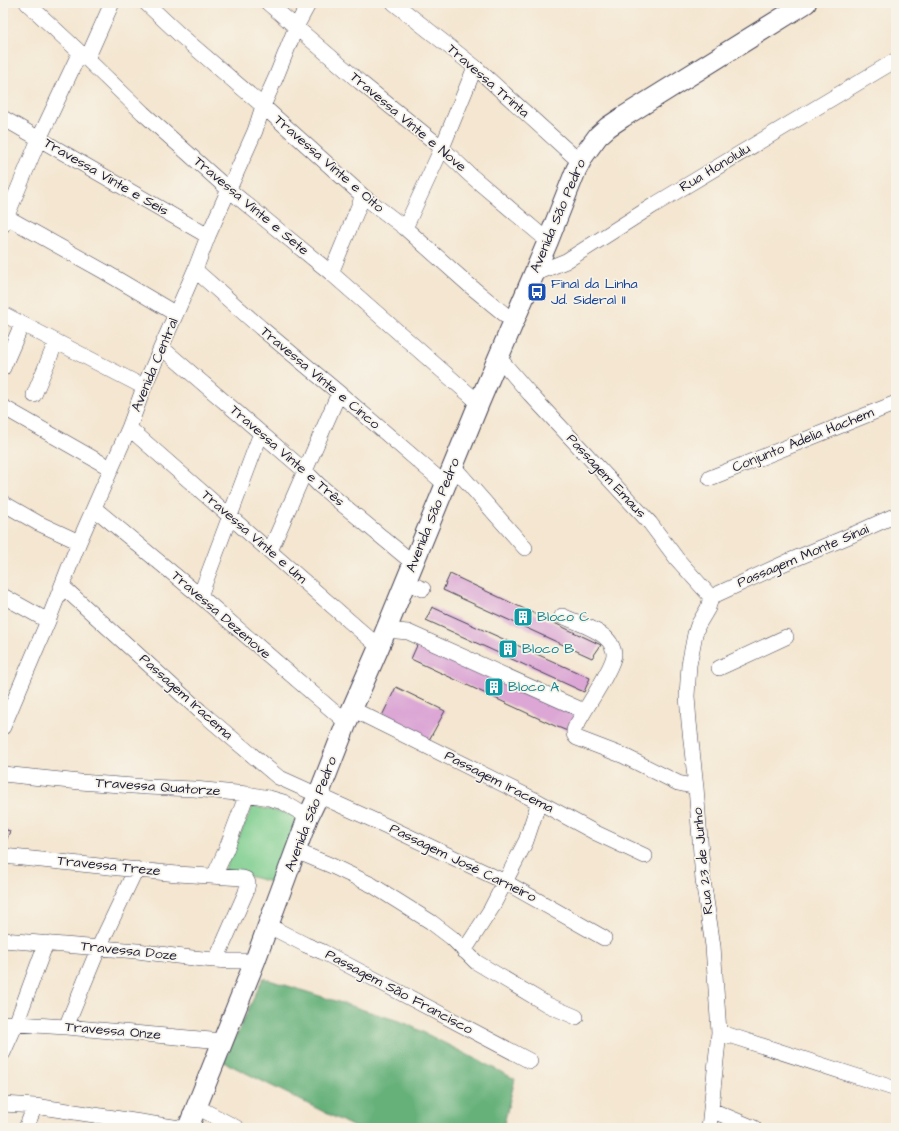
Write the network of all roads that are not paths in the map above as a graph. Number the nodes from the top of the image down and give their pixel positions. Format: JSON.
{"nodes":[{"id":1,"x":27,"y":3,"type":"edge"},
{"id":2,"x":112,"y":3,"type":"edge"},
{"id":3,"x":146,"y":3,"type":"edge"},
{"id":4,"x":268,"y":3,"type":"edge"},
{"id":5,"x":309,"y":3,"type":"edge"},
{"id":6,"x":394,"y":3,"type":"edge"},
{"id":7,"x":806,"y":3,"type":"edge"},
{"id":8,"x":296,"y":27,"type":"junction"},
{"id":9,"x":83,"y":55,"type":"junction"},
{"id":10,"x":896,"y":60,"type":"edge"},
{"id":11,"x":475,"y":67,"type":"junction"},
{"id":12,"x":263,"y":106,"type":"junction"},
{"id":13,"x":3,"y":118,"type":"edge"},
{"id":14,"x":39,"y":139,"type":"junction"},
{"id":15,"x":442,"y":148,"type":"junction"},
{"id":16,"x":580,"y":162,"type":"junction"},
{"id":17,"x":229,"y":190,"type":"junction"},
{"id":18,"x":363,"y":196,"type":"junction"},
{"id":19,"x":4,"y":219,"type":"edge"},
{"id":20,"x":405,"y":228,"type":"junction"},
{"id":21,"x":208,"y":236,"type":"junction"},
{"id":22,"x":548,"y":240,"type":"junction"},
{"id":23,"x":195,"y":270,"type":"junction"},
{"id":24,"x":331,"y":273,"type":"junction"},
{"id":25,"x":534,"y":274,"type":"junction"},
{"id":26,"x":3,"y":314,"type":"edge"},
{"id":27,"x":176,"y":314,"type":"junction"},
{"id":28,"x":514,"y":322,"type":"junction"},
{"id":29,"x":22,"y":324,"type":"junction"},
{"id":30,"x":56,"y":342,"type":"junction"},
{"id":31,"x":162,"y":348,"type":"junction"},
{"id":32,"x":499,"y":358,"type":"junction"},
{"id":33,"x":3,"y":368,"type":"edge"},
{"id":34,"x":144,"y":387,"type":"junction"},
{"id":35,"x":339,"y":393,"type":"junction"},
{"id":36,"x":34,"y":395,"type":"dead end"},
{"id":37,"x":479,"y":403,"type":"junction"},
{"id":38,"x":896,"y":403,"type":"edge"},
{"id":39,"x":3,"y":407,"type":"edge"},
{"id":40,"x":129,"y":428,"type":"junction"},
{"id":41,"x":260,"y":433,"type":"junction"},
{"id":42,"x":453,"y":466,"type":"junction"},
{"id":43,"x":110,"y":468,"type":"junction"},
{"id":44,"x":305,"y":471,"type":"junction"},
{"id":45,"x":710,"y":478,"type":"dead end"},
{"id":46,"x":445,"y":484,"type":"junction"},
{"id":47,"x":3,"y":503,"type":"edge"},
{"id":48,"x":94,"y":508,"type":"junction"},
{"id":49,"x":230,"y":516,"type":"junction"},
{"id":50,"x":896,"y":516,"type":"edge"},
{"id":51,"x":78,"y":542,"type":"junction"},
{"id":52,"x":525,"y":548,"type":"dead end"},
{"id":53,"x":270,"y":551,"type":"junction"},
{"id":54,"x":413,"y":563,"type":"junction"},
{"id":55,"x":62,"y":586,"type":"junction"},
{"id":56,"x":3,"y":596,"type":"edge"},
{"id":57,"x":200,"y":596,"type":"junction"},
{"id":58,"x":711,"y":597,"type":"junction"},
{"id":59,"x":562,"y":616,"type":"dead end"},
{"id":60,"x":48,"y":621,"type":"junction"},
{"id":61,"x":786,"y":637,"type":"dead end"},
{"id":62,"x":383,"y":638,"type":"junction"},
{"id":63,"x":719,"y":668,"type":"dead end"},
{"id":64,"x":9,"y":695,"type":"edge"},
{"id":65,"x":584,"y":711,"type":"junction"},
{"id":66,"x":350,"y":716,"type":"junction"},
{"id":67,"x":3,"y":727,"type":"edge"},
{"id":68,"x":3,"y":774,"type":"edge"},
{"id":69,"x":278,"y":777,"type":"junction"},
{"id":70,"x":696,"y":787,"type":"junction"},
{"id":71,"x":247,"y":794,"type":"junction"},
{"id":72,"x":318,"y":796,"type":"junction"},
{"id":73,"x":269,"y":798,"type":"junction"},
{"id":74,"x":539,"y":802,"type":"junction"},
{"id":75,"x":308,"y":817,"type":"junction"},
{"id":76,"x":296,"y":851,"type":"junction"},
{"id":77,"x":3,"y":856,"type":"edge"},
{"id":78,"x":645,"y":856,"type":"dead end"},
{"id":79,"x":136,"y":869,"type":"junction"},
{"id":80,"x":214,"y":876,"type":"junction"},
{"id":81,"x":505,"y":882,"type":"junction"},
{"id":82,"x":267,"y":925,"type":"junction"},
{"id":83,"x":604,"y":938,"type":"dead end"},
{"id":84,"x":3,"y":940,"type":"edge"},
{"id":85,"x":46,"y":943,"type":"junction"},
{"id":86,"x":100,"y":948,"type":"junction"},
{"id":87,"x":464,"y":951,"type":"junction"},
{"id":88,"x":216,"y":960,"type":"junction"},
{"id":89,"x":255,"y":961,"type":"junction"},
{"id":90,"x":576,"y":1017,"type":"dead end"},
{"id":91,"x":9,"y":1023,"type":"edge"},
{"id":92,"x":66,"y":1027,"type":"junction"},
{"id":93,"x":719,"y":1032,"type":"junction"},
{"id":94,"x":222,"y":1042,"type":"junction"},
{"id":95,"x":3,"y":1053,"type":"edge"},
{"id":96,"x":530,"y":1061,"type":"dead end"},
{"id":97,"x":896,"y":1089,"type":"edge"},
{"id":98,"x":3,"y":1104,"type":"edge"},
{"id":99,"x":35,"y":1106,"type":"junction"},
{"id":100,"x":197,"y":1107,"type":"junction"},
{"id":101,"x":711,"y":1110,"type":"junction"},
{"id":102,"x":26,"y":1128,"type":"edge"},
{"id":103,"x":180,"y":1128,"type":"edge"},
{"id":104,"x":188,"y":1128,"type":"edge"},
{"id":105,"x":237,"y":1128,"type":"edge"},
{"id":106,"x":709,"y":1128,"type":"edge"},
{"id":107,"x":754,"y":1128,"type":"edge"}],
"edges":[{"from":1,"to":9,"type":"street","name":"Travessa Vinte e Sete"},
{"from":2,"to":9,"type":"street"},
{"from":3,"to":12,"type":"street","name":"Travessa Vinte e Oito"},
{"from":4,"to":8,"type":"street","name":"Travessa Vinte e Nove"},
{"from":5,"to":8,"type":"street","name":"Avenida Central"},
{"from":6,"to":11,"type":"street","name":"Travessa Trinta"},
{"from":7,"to":16,"type":"main road","name":"Avenida São Pedro"},
{"from":8,"to":12,"type":"street","name":"Avenida Central"},
{"from":8,"to":15,"type":"street","name":"Travessa Vinte e Nove"},
{"from":9,"to":14,"type":"street"},
{"from":9,"to":17,"type":"street","name":"Travessa Vinte e Sete"},
{"from":10,"to":25,"type":"street","name":"Rua Honolulu"},
{"from":11,"to":15,"type":"street"},
{"from":11,"to":16,"type":"street","name":"Travessa Trinta"},
{"from":12,"to":17,"type":"street","name":"Avenida Central"},
{"from":12,"to":18,"type":"street","name":"Travessa Vinte e Oito"},
{"from":13,"to":14,"type":"street","name":"Travessa Vinte e Seis"},
{"from":14,"to":19,"type":"street"},
{"from":14,"to":21,"type":"street","name":"Travessa Vinte e Seis"},
{"from":15,"to":20,"type":"street"},
{"from":15,"to":22,"type":"street","name":"Travessa Vinte e Nove"},
{"from":16,"to":22,"type":"main road","name":"Avenida São Pedro"},
{"from":17,"to":21,"type":"street","name":"Avenida Central"},
{"from":17,"to":24,"type":"street","name":"Travessa Vinte e Sete"},
{"from":18,"to":20,"type":"street","name":"Travessa Vinte e Oito"},
{"from":18,"to":24,"type":"street"},
{"from":19,"to":27,"type":"street"},
{"from":20,"to":28,"type":"street","name":"Travessa Vinte e Oito"},
{"from":21,"to":23,"type":"street","name":"Avenida Central"},
{"from":22,"to":25,"type":"main road","name":"Avenida São Pedro"},
{"from":23,"to":27,"type":"street","name":"Avenida Central"},
{"from":23,"to":35,"type":"street","name":"Travessa Vinte e Cinco"},
{"from":24,"to":37,"type":"street","name":"Travessa Vinte e Sete"},
{"from":25,"to":28,"type":"main road","name":"Avenida São Pedro"},
{"from":26,"to":29,"type":"street"},
{"from":27,"to":31,"type":"street","name":"Avenida Central"},
{"from":28,"to":32,"type":"main road","name":"Avenida São Pedro"},
{"from":29,"to":30,"type":"street"},
{"from":29,"to":33,"type":"street"},
{"from":30,"to":34,"type":"street"},
{"from":30,"to":36,"type":"street"},
{"from":31,"to":34,"type":"street","name":"Avenida Central"},
{"from":31,"to":41,"type":"street","name":"Travessa Vinte e Três"},
{"from":32,"to":37,"type":"main road","name":"Avenida São Pedro"},
{"from":32,"to":58,"type":"street","name":"Passagem Emaus"},
{"from":34,"to":40,"type":"street","name":"Avenida Central"},
{"from":35,"to":44,"type":"street"},
{"from":35,"to":46,"type":"street","name":"Travessa Vinte e Cinco"},
{"from":37,"to":42,"type":"main road","name":"Avenida São Pedro"},
{"from":38,"to":45,"type":"street","name":"Conjunto Adelia Hachem"},
{"from":39,"to":43,"type":"street"},
{"from":40,"to":43,"type":"street","name":"Avenida Central"},
{"from":40,"to":49,"type":"street","name":"Travessa Vinte e Um"},
{"from":41,"to":44,"type":"street","name":"Travessa Vinte e Três"},
{"from":41,"to":49,"type":"street"},
{"from":42,"to":46,"type":"main road","name":"Avenida São Pedro"},
{"from":42,"to":52,"type":"street"},
{"from":43,"to":48,"type":"street","name":"Avenida Central"},
{"from":44,"to":53,"type":"street"},
{"from":44,"to":54,"type":"street","name":"Travessa Vinte e Três"},
{"from":46,"to":54,"type":"main road","name":"Avenida São Pedro"},
{"from":47,"to":51,"type":"street"},
{"from":48,"to":51,"type":"street","name":"Avenida Central"},
{"from":48,"to":57,"type":"street","name":"Travessa Dezenove"},
{"from":49,"to":53,"type":"street","name":"Travessa Vinte e Um"},
{"from":49,"to":57,"type":"street"},
{"from":50,"to":58,"type":"street","name":"Passagem Monte Sinai"},
{"from":51,"to":55,"type":"street","name":"Avenida Central"},
{"from":53,"to":62,"type":"street","name":"Travessa Vinte e Um"},
{"from":54,"to":62,"type":"main road","name":"Avenida São Pedro"},
{"from":55,"to":60,"type":"street","name":"Avenida Central"},
{"from":55,"to":69,"type":"street","name":"Passagem Iracema"},
{"from":56,"to":60,"type":"street"},
{"from":57,"to":66,"type":"street","name":"Travessa Dezenove"},
{"from":58,"to":70,"type":"street","name":"Rua 23 de Junho"},
{"from":59,"to":65,"type":"street"},
{"from":60,"to":64,"type":"street","name":"Avenida Central"},
{"from":61,"to":63,"type":"street"},
{"from":62,"to":65,"type":"street"},
{"from":62,"to":66,"type":"main road","name":"Avenida São Pedro"},
{"from":64,"to":67,"type":"street","name":"Avenida Central"},
{"from":65,"to":70,"type":"street"},
{"from":66,"to":72,"type":"main road","name":"Avenida São Pedro"},
{"from":66,"to":74,"type":"street","name":"Passagem Iracema"},
{"from":68,"to":71,"type":"street","name":"Travessa Quatorze"},
{"from":69,"to":72,"type":"street","name":"Passagem Iracema"},
{"from":69,"to":73,"type":"street"},
{"from":70,"to":93,"type":"street","name":"Rua 23 de Junho"},
{"from":71,"to":73,"type":"street","name":"Travessa Quatorze"},
{"from":71,"to":80,"type":"street"},
{"from":72,"to":75,"type":"main road","name":"Avenida São Pedro"},
{"from":72,"to":81,"type":"street","name":"Passagem José Carneiro"},
{"from":73,"to":75,"type":"street","name":"Travessa Quatorze"},
{"from":74,"to":78,"type":"street","name":"Passagem Iracema"},
{"from":74,"to":81,"type":"street"},
{"from":75,"to":76,"type":"main road","name":"Avenida São Pedro"},
{"from":76,"to":82,"type":"main road","name":"Avenida São Pedro"},
{"from":76,"to":87,"type":"street"},
{"from":77,"to":79,"type":"street","name":"Travessa Treze"},
{"from":79,"to":80,"type":"street","name":"Travessa Treze"},
{"from":79,"to":86,"type":"street"},
{"from":80,"to":88,"type":"street","name":"Travessa Treze"},
{"from":81,"to":83,"type":"street","name":"Passagem José Carneiro"},
{"from":81,"to":87,"type":"street"},
{"from":82,"to":89,"type":"main road","name":"Avenida São Pedro"},
{"from":82,"to":96,"type":"street","name":"Passagem São Francisco"},
{"from":84,"to":85,"type":"street","name":"Travessa Doze"},
{"from":85,"to":86,"type":"street","name":"Travessa Doze"},
{"from":85,"to":91,"type":"street"},
{"from":86,"to":88,"type":"street","name":"Travessa Doze"},
{"from":86,"to":92,"type":"street"},
{"from":87,"to":90,"type":"street"},
{"from":88,"to":89,"type":"street","name":"Travessa Doze"},
{"from":89,"to":94,"type":"main road","name":"Avenida São Pedro"},
{"from":91,"to":92,"type":"street","name":"Travessa Onze"},
{"from":91,"to":95,"type":"street"},
{"from":92,"to":94,"type":"street","name":"Travessa Onze"},
{"from":93,"to":97,"type":"street"},
{"from":93,"to":101,"type":"street","name":"Rua 23 de Junho"},
{"from":94,"to":100,"type":"main road","name":"Avenida São Pedro"},
{"from":98,"to":99,"type":"street"},
{"from":99,"to":102,"type":"street"},
{"from":99,"to":103,"type":"street"},
{"from":100,"to":104,"type":"main road","name":"Avenida São Pedro"},
{"from":100,"to":105,"type":"street"},
{"from":101,"to":106,"type":"street","name":"Rua 23 de Junho"},
{"from":101,"to":107,"type":"street"}]}
